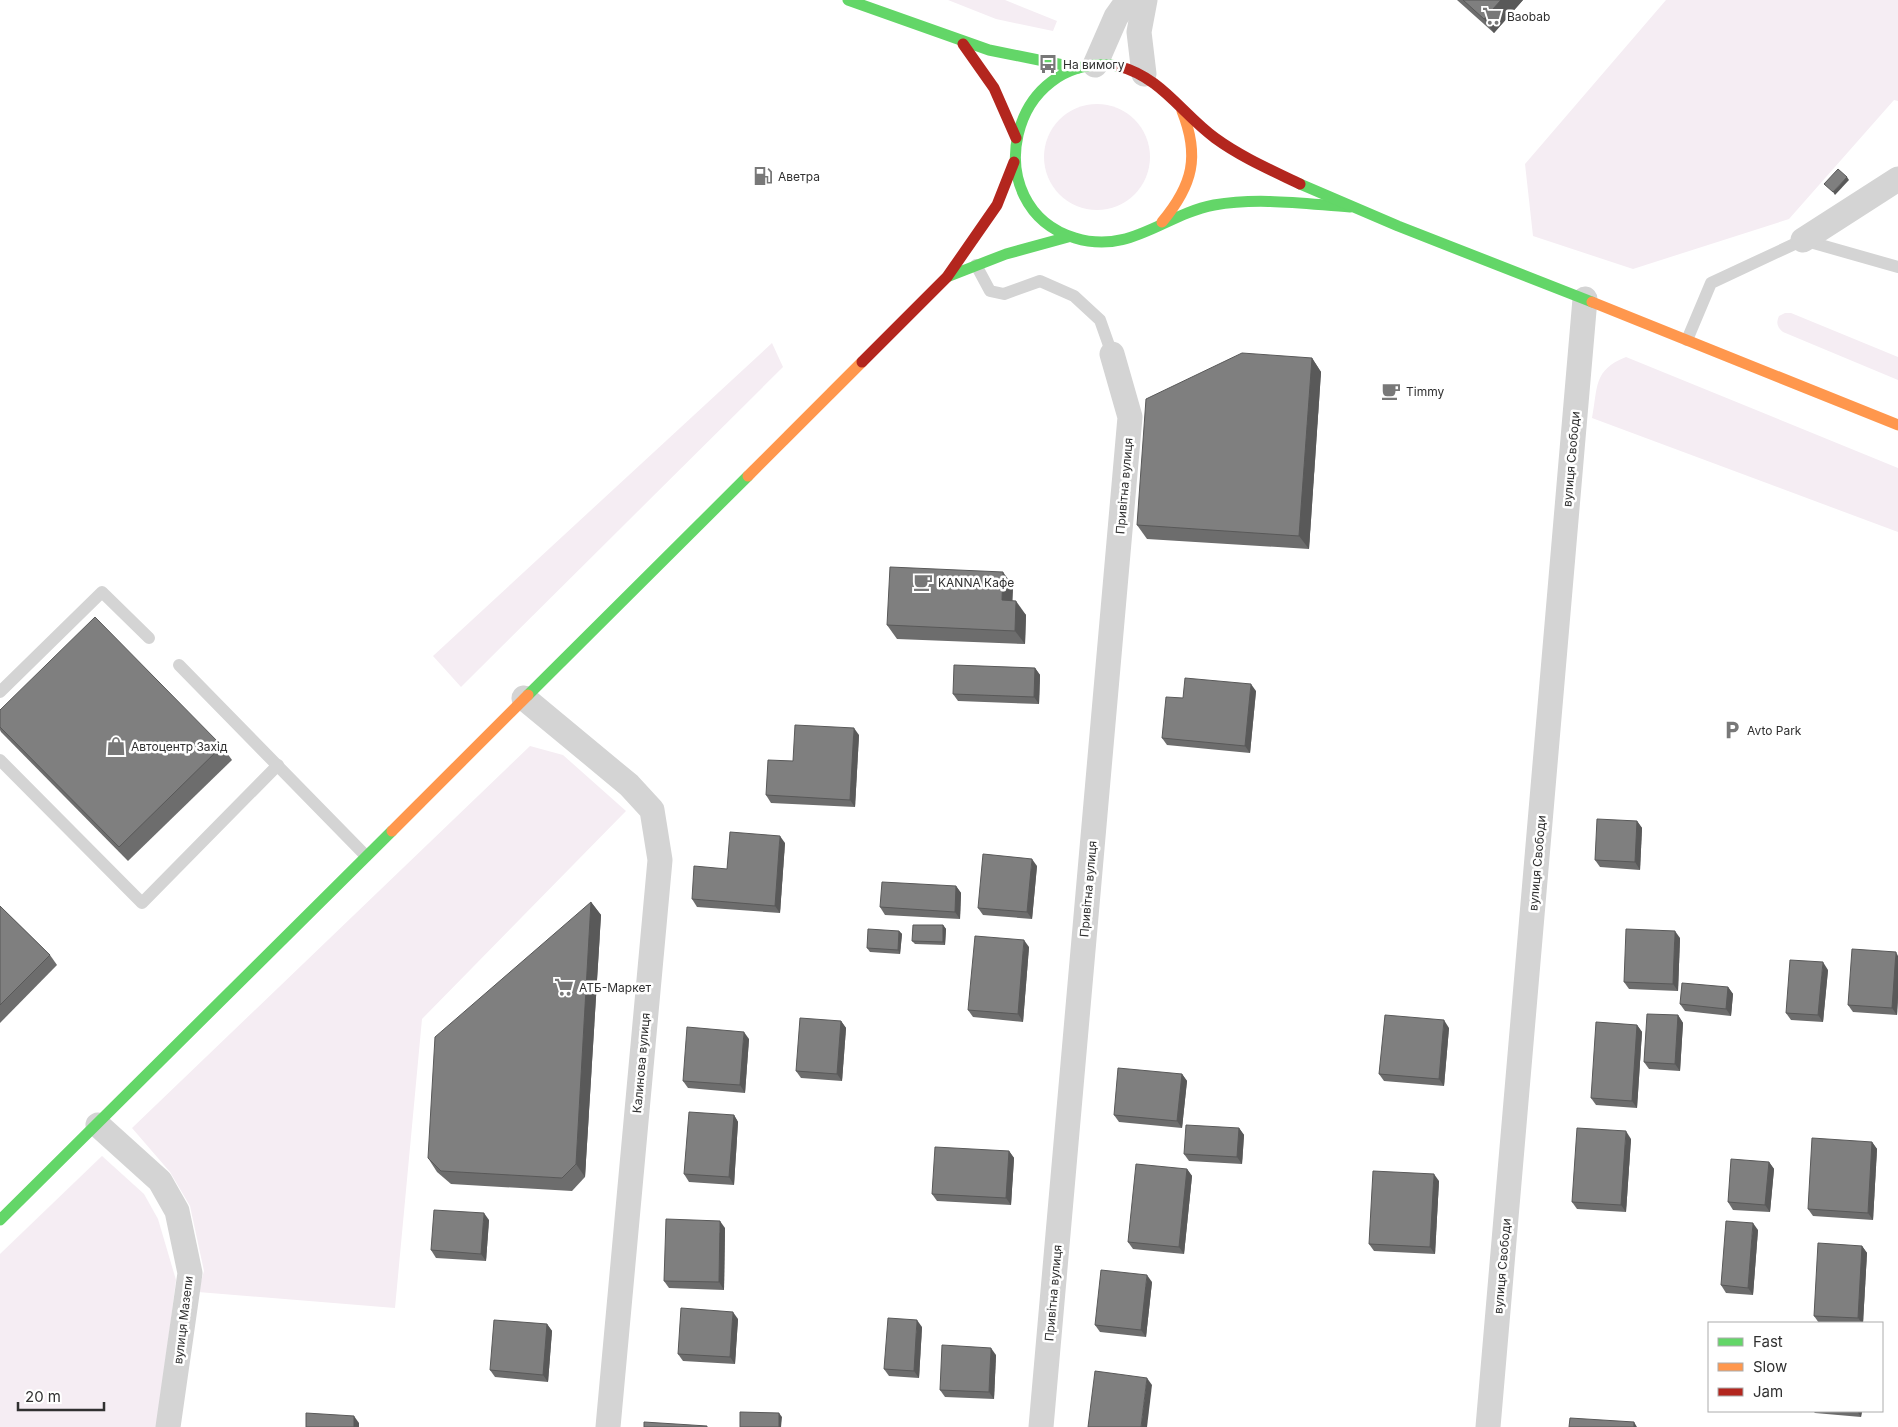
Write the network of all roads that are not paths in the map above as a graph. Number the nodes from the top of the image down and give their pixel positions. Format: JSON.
{"nodes":[{"id":1,"x":848,"y":0,"type":"edge"},
{"id":2,"x":1128,"y":0,"type":"edge"},
{"id":3,"x":1145,"y":0,"type":"edge"},
{"id":4,"x":963,"y":44,"type":"junction"},
{"id":5,"x":1087,"y":67,"type":"junction"},
{"id":6,"x":1144,"y":74,"type":"junction"},
{"id":7,"x":1181,"y":108,"type":"junction"},
{"id":8,"x":1016,"y":138,"type":"junction"},
{"id":9,"x":1014,"y":162,"type":"junction"},
{"id":10,"x":1898,"y":179,"type":"edge"},
{"id":11,"x":1350,"y":207,"type":"junction"},
{"id":12,"x":1159,"y":225,"type":"junction"},
{"id":13,"x":1068,"y":236,"type":"junction"},
{"id":14,"x":1803,"y":240,"type":"junction"},
{"id":15,"x":976,"y":265,"type":"junction"},
{"id":16,"x":1898,"y":267,"type":"edge"},
{"id":17,"x":947,"y":277,"type":"junction"},
{"id":18,"x":1585,"y":299,"type":"junction"},
{"id":19,"x":1687,"y":340,"type":"junction"},
{"id":20,"x":1112,"y":354,"type":"joint"},
{"id":21,"x":1898,"y":425,"type":"edge"},
{"id":22,"x":149,"y":638,"type":"dead end"},
{"id":23,"x":179,"y":665,"type":"dead end"},
{"id":24,"x":0,"y":692,"type":"edge"},
{"id":25,"x":524,"y":698,"type":"junction"},
{"id":26,"x":0,"y":760,"type":"edge"},
{"id":27,"x":278,"y":765,"type":"junction"},
{"id":28,"x":366,"y":856,"type":"junction"},
{"id":29,"x":98,"y":1125,"type":"junction"},
{"id":30,"x":0,"y":1220,"type":"edge"},
{"id":31,"x":168,"y":1427,"type":"edge"},
{"id":32,"x":608,"y":1427,"type":"edge"},
{"id":33,"x":1041,"y":1427,"type":"edge"},
{"id":34,"x":1488,"y":1427,"type":"edge"}],
"edges":[{"from":1,"to":4,"type":"main road"},
{"from":2,"to":5,"type":"street"},
{"from":3,"to":6,"type":"street"},
{"from":4,"to":5,"type":"main road"},
{"from":4,"to":8,"type":"main road"},
{"from":5,"to":6,"type":"main road"},
{"from":5,"to":8,"type":"main road"},
{"from":6,"to":7,"type":"main road"},
{"from":7,"to":11,"type":"main road"},
{"from":7,"to":12,"type":"main road"},
{"from":8,"to":9,"type":"main road"},
{"from":9,"to":13,"type":"main road"},
{"from":9,"to":17,"type":"main road"},
{"from":10,"to":14,"type":"street"},
{"from":11,"to":12,"type":"main road"},
{"from":11,"to":18,"type":"main road"},
{"from":12,"to":13,"type":"main road"},
{"from":13,"to":15,"type":"main road"},
{"from":14,"to":16,"type":"lane"},
{"from":14,"to":19,"type":"lane"},
{"from":15,"to":17,"type":"main road"},
{"from":15,"to":20,"type":"lane"},
{"from":17,"to":25,"type":"main road"},
{"from":18,"to":19,"type":"main road"},
{"from":18,"to":34,"type":"street","name":"вулиця Свободи"},
{"from":19,"to":21,"type":"main road"},
{"from":20,"to":33,"type":"street","name":"Привітна вулиця"},
{"from":22,"to":24,"type":"lane"},
{"from":23,"to":27,"type":"lane"},
{"from":25,"to":28,"type":"main road"},
{"from":25,"to":32,"type":"street","name":"Калинова вулиця"},
{"from":26,"to":27,"type":"lane"},
{"from":27,"to":28,"type":"lane"},
{"from":28,"to":29,"type":"main road"},
{"from":29,"to":30,"type":"main road"},
{"from":29,"to":31,"type":"street","name":"вулиця Мазепи"}]}
